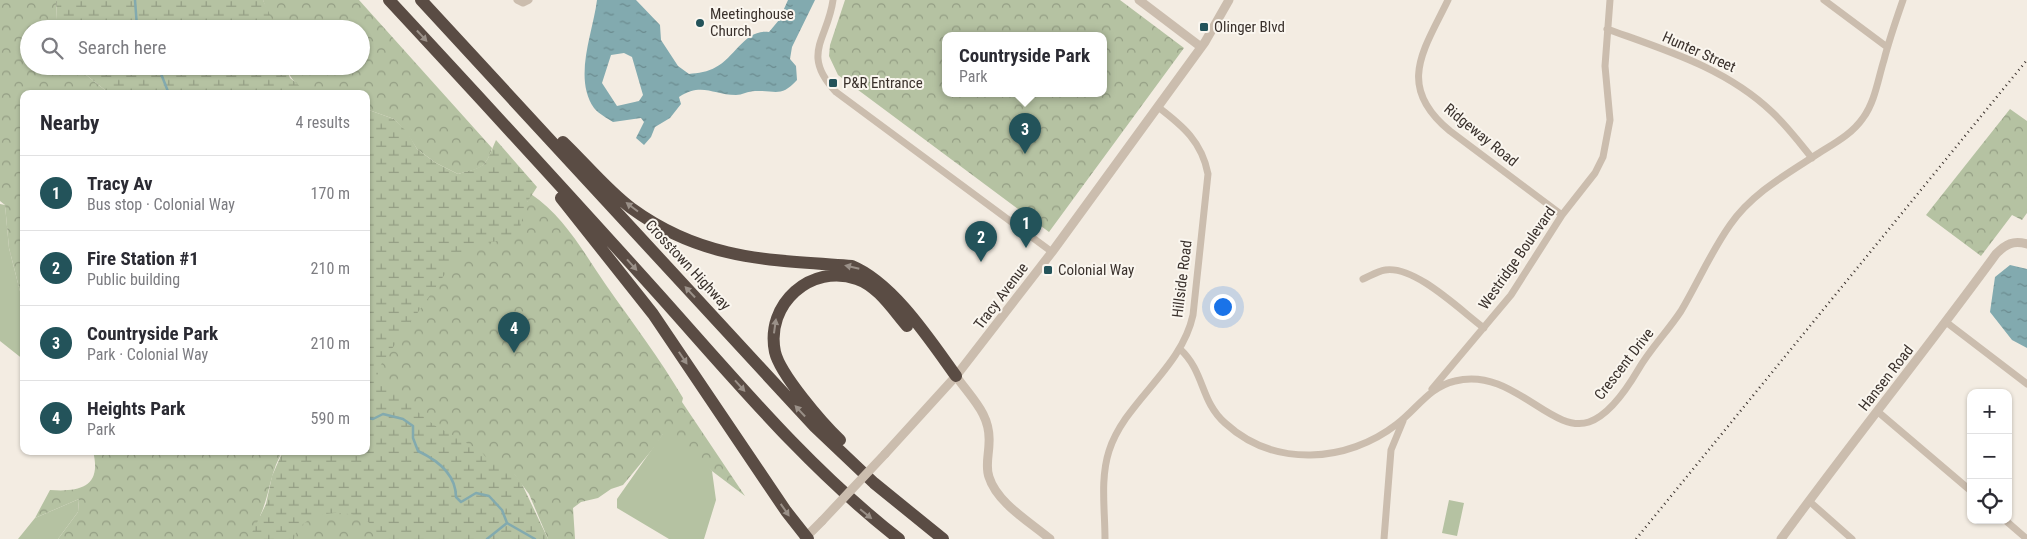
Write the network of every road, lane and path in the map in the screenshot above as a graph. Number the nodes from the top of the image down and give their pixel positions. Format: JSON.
{"nodes":[{"id":1,"x":389,"y":0,"type":"edge"},
{"id":2,"x":421,"y":0,"type":"edge"},
{"id":3,"x":517,"y":0,"type":"edge"},
{"id":4,"x":529,"y":0,"type":"edge"},
{"id":5,"x":833,"y":0,"type":"edge"},
{"id":6,"x":1139,"y":0,"type":"edge"},
{"id":7,"x":1229,"y":0,"type":"edge"},
{"id":8,"x":1448,"y":0,"type":"edge"},
{"id":9,"x":1610,"y":0,"type":"edge"},
{"id":10,"x":1824,"y":0,"type":"edge"},
{"id":11,"x":1903,"y":0,"type":"edge"},
{"id":12,"x":1607,"y":29,"type":"junction"},
{"id":13,"x":1202,"y":47,"type":"junction"},
{"id":14,"x":1887,"y":47,"type":"junction"},
{"id":15,"x":489,"y":74,"type":"junction"},
{"id":16,"x":1158,"y":107,"type":"junction"},
{"id":17,"x":516,"y":138,"type":"junction"},
{"id":18,"x":1812,"y":158,"type":"junction"},
{"id":19,"x":1562,"y":216,"type":"junction"},
{"id":20,"x":2023,"y":243,"type":"edge"},
{"id":21,"x":1052,"y":252,"type":"junction"},
{"id":22,"x":1363,"y":279,"type":"dead end"},
{"id":23,"x":1946,"y":322,"type":"junction"},
{"id":24,"x":1484,"y":328,"type":"junction"},
{"id":25,"x":1180,"y":349,"type":"junction"},
{"id":26,"x":956,"y":376,"type":"junction"},
{"id":27,"x":2027,"y":384,"type":"edge"},
{"id":28,"x":1416,"y":407,"type":"junction"},
{"id":29,"x":1877,"y":411,"type":"junction"},
{"id":30,"x":1967,"y":488,"type":"edge"},
{"id":31,"x":1809,"y":501,"type":"junction"},
{"id":32,"x":2010,"y":524,"type":"edge"},
{"id":33,"x":927,"y":526,"type":"junction"},
{"id":34,"x":806,"y":539,"type":"edge"},
{"id":35,"x":899,"y":539,"type":"edge"},
{"id":36,"x":943,"y":539,"type":"edge"},
{"id":37,"x":1050,"y":539,"type":"edge"},
{"id":38,"x":1105,"y":539,"type":"edge"},
{"id":39,"x":1384,"y":539,"type":"edge"},
{"id":40,"x":1781,"y":539,"type":"edge"},
{"id":41,"x":1852,"y":539,"type":"edge"},
{"id":42,"x":2027,"y":539,"type":"edge"}],
"edges":[{"from":1,"to":17,"type":"highway","one_way":true},
{"from":2,"to":15,"type":"highway","name":"Crosstown Highway"},
{"from":3,"to":4,"type":"street"},
{"from":5,"to":21,"type":"street"},
{"from":6,"to":13,"type":"street"},
{"from":7,"to":13,"type":"street","name":"Tracy Avenue"},
{"from":8,"to":19,"type":"street","name":"Ridgeway Road"},
{"from":9,"to":12,"type":"street","name":"Westridge Boulevard"},
{"from":10,"to":14,"type":"street"},
{"from":11,"to":14,"type":"street","name":"Crescent Drive"},
{"from":12,"to":18,"type":"street","name":"Hunter Street"},
{"from":12,"to":19,"type":"street","name":"Westridge Boulevard"},
{"from":13,"to":16,"type":"street","name":"Tracy Avenue"},
{"from":14,"to":18,"type":"street","name":"Crescent Drive"},
{"from":26,"to":15,"type":"highway","one_way":true},
{"from":33,"to":15,"type":"highway","name":"Crosstown Highway","one_way":true},
{"from":16,"to":21,"type":"street","name":"Tracy Avenue"},
{"from":16,"to":25,"type":"street","name":"Hillside Road"},
{"from":17,"to":34,"type":"highway","one_way":true},
{"from":17,"to":35,"type":"highway","one_way":true},
{"from":18,"to":28,"type":"street","name":"Crescent Drive"},
{"from":19,"to":24,"type":"street","name":"Westridge Boulevard"},
{"from":20,"to":23,"type":"street","name":"Hansen Road"},
{"from":21,"to":26,"type":"street","name":"Tracy Avenue"},
{"from":22,"to":24,"type":"street"},
{"from":23,"to":27,"type":"street"},
{"from":23,"to":29,"type":"street","name":"Hansen Road"},
{"from":24,"to":28,"type":"street","name":"Westridge Boulevard"},
{"from":25,"to":28,"type":"street","name":"Crescent Drive"},
{"from":25,"to":38,"type":"street","name":"Hillside Road"},
{"from":33,"to":26,"type":"highway","one_way":true},
{"from":26,"to":34,"type":"street","name":"Tracy Avenue","bridge":true},
{"from":26,"to":37,"type":"street"},
{"from":28,"to":39,"type":"street","name":"Westridge Boulevard"},
{"from":29,"to":30,"type":"street"},
{"from":29,"to":31,"type":"street","name":"Hansen Road"},
{"from":31,"to":40,"type":"street","name":"Hansen Road"},
{"from":31,"to":41,"type":"street"},
{"from":32,"to":42,"type":"street"},
{"from":33,"to":36,"type":"highway","name":"Crosstown Highway"}]}
